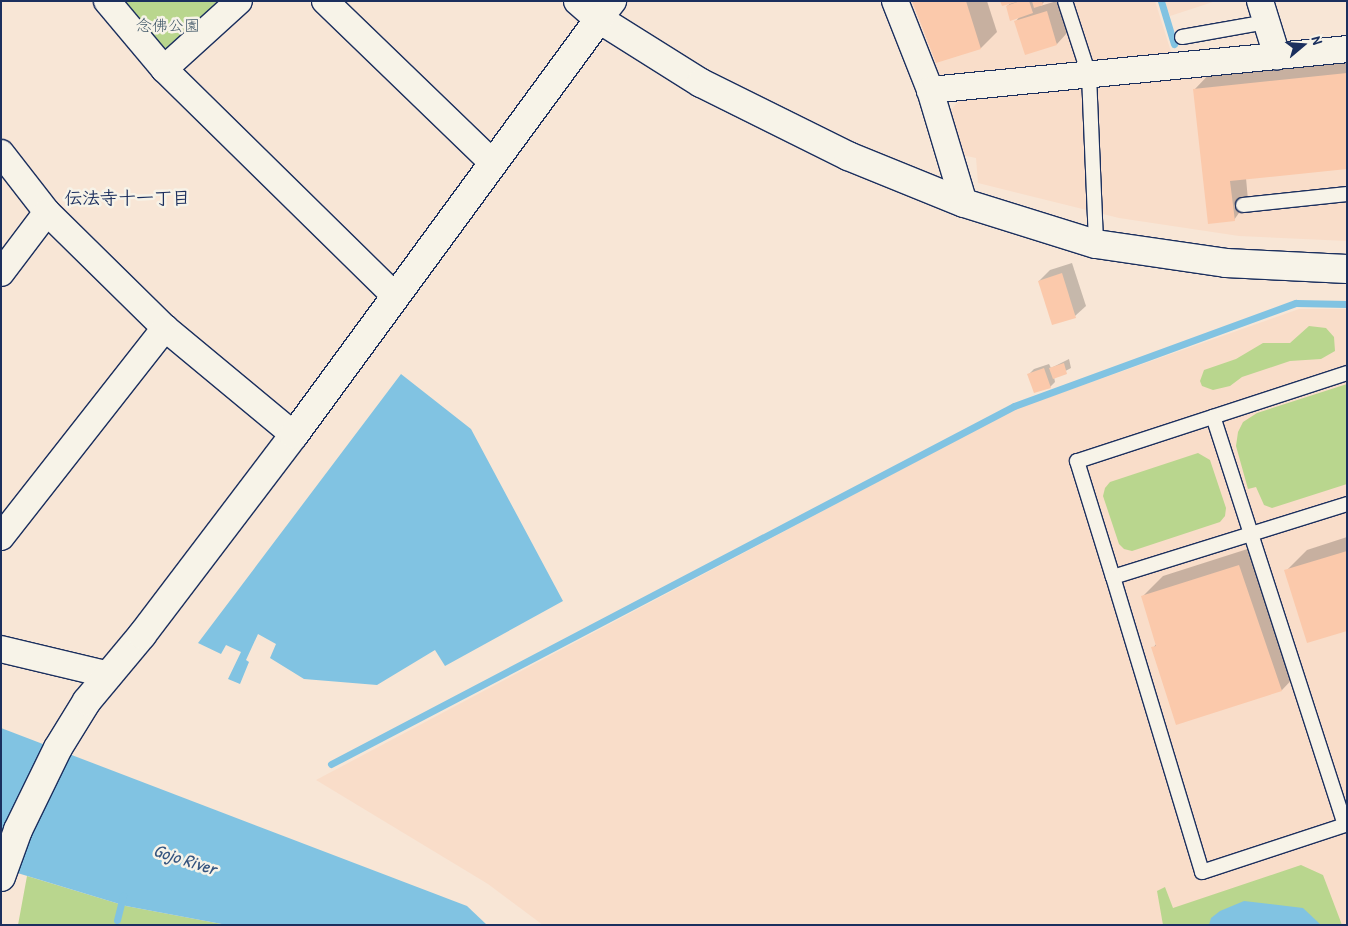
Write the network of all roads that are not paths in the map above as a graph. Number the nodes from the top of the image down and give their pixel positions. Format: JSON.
{"nodes":[{"id":1,"x":107,"y":1,"type":"edge"},
{"id":2,"x":239,"y":1,"type":"edge"},
{"id":3,"x":325,"y":1,"type":"edge"},
{"id":4,"x":578,"y":1,"type":"edge"},
{"id":5,"x":895,"y":1,"type":"edge"},
{"id":6,"x":1065,"y":1,"type":"edge"},
{"id":7,"x":606,"y":10,"type":"edge"},
{"id":8,"x":1263,"y":12,"type":"edge"},
{"id":9,"x":1182,"y":36,"type":"dead end"},
{"id":10,"x":1347,"y":49,"type":"edge"},
{"id":11,"x":1277,"y":56,"type":"junction"},
{"id":12,"x":164,"y":69,"type":"junction"},
{"id":13,"x":1088,"y":75,"type":"junction"},
{"id":14,"x":930,"y":90,"type":"junction"},
{"id":15,"x":1,"y":153,"type":"edge"},
{"id":16,"x":493,"y":163,"type":"junction"},
{"id":17,"x":1347,"y":194,"type":"edge"},
{"id":18,"x":964,"y":202,"type":"junction"},
{"id":19,"x":1243,"y":204,"type":"dead end"},
{"id":20,"x":47,"y":212,"type":"junction"},
{"id":21,"x":1096,"y":244,"type":"junction"},
{"id":22,"x":1347,"y":269,"type":"edge"},
{"id":23,"x":1,"y":273,"type":"edge"},
{"id":24,"x":396,"y":296,"type":"junction"},
{"id":25,"x":165,"y":328,"type":"junction"},
{"id":26,"x":1347,"y":373,"type":"edge"},
{"id":27,"x":1213,"y":417,"type":"junction"},
{"id":28,"x":294,"y":435,"type":"junction"},
{"id":29,"x":1347,"y":504,"type":"edge"},
{"id":30,"x":1251,"y":534,"type":"junction"},
{"id":31,"x":1,"y":537,"type":"edge"},
{"id":32,"x":1113,"y":577,"type":"junction"},
{"id":33,"x":1,"y":649,"type":"edge"},
{"id":34,"x":109,"y":675,"type":"junction"},
{"id":35,"x":1,"y":877,"type":"edge"}],
"edges":[{"from":1,"to":12,"type":"street"},
{"from":2,"to":12,"type":"street"},
{"from":3,"to":16,"type":"street"},
{"from":4,"to":7,"type":"street"},
{"from":5,"to":14,"type":"street"},
{"from":6,"to":13,"type":"lane"},
{"from":7,"to":16,"type":"street"},
{"from":7,"to":18,"type":"street"},
{"from":8,"to":9,"type":"lane"},
{"from":8,"to":11,"type":"street"},
{"from":10,"to":11,"type":"street"},
{"from":11,"to":13,"type":"street"},
{"from":12,"to":24,"type":"street"},
{"from":13,"to":14,"type":"street"},
{"from":13,"to":21,"type":"lane"},
{"from":14,"to":18,"type":"street"},
{"from":15,"to":20,"type":"street"},
{"from":16,"to":24,"type":"street"},
{"from":17,"to":19,"type":"lane"},
{"from":18,"to":21,"type":"street"},
{"from":20,"to":23,"type":"street"},
{"from":20,"to":25,"type":"street"},
{"from":21,"to":22,"type":"street"},
{"from":24,"to":28,"type":"street"},
{"from":25,"to":28,"type":"street"},
{"from":25,"to":31,"type":"street"},
{"from":26,"to":27,"type":"lane"},
{"from":27,"to":30,"type":"lane"},
{"from":27,"to":32,"type":"lane"},
{"from":28,"to":34,"type":"street"},
{"from":29,"to":30,"type":"lane"},
{"from":30,"to":32,"type":"lane"},
{"from":30,"to":32,"type":"lane"},
{"from":33,"to":34,"type":"street"},
{"from":34,"to":35,"type":"street"}]}
